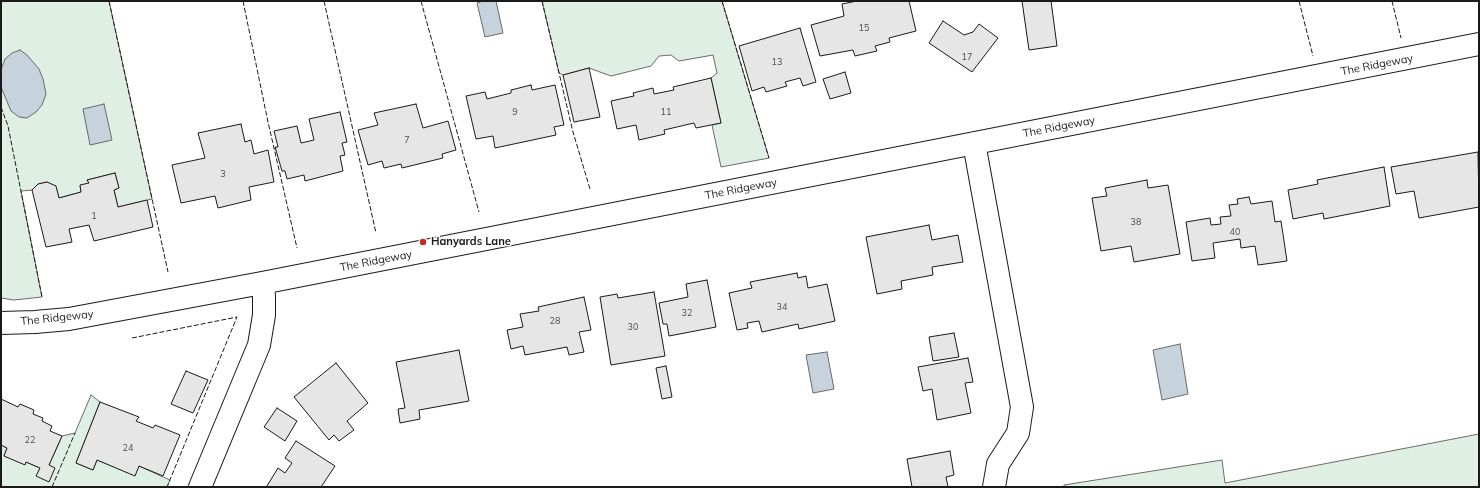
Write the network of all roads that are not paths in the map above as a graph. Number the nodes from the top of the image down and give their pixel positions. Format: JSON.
{"nodes":[{"id":1,"x":1479,"y":44,"type":"edge"},
{"id":2,"x":974,"y":143,"type":"junction"},
{"id":3,"x":262,"y":284,"type":"junction"},
{"id":4,"x":1,"y":323,"type":"edge"},
{"id":5,"x":200,"y":487,"type":"edge"},
{"id":6,"x":994,"y":487,"type":"edge"}],
"edges":[{"from":1,"to":2,"type":"street","name":"The Ridgeway"},
{"from":2,"to":3,"type":"street","name":"The Ridgeway"},
{"from":2,"to":6,"type":"street"},
{"from":3,"to":4,"type":"street","name":"The Ridgeway"},
{"from":3,"to":5,"type":"street"}]}
